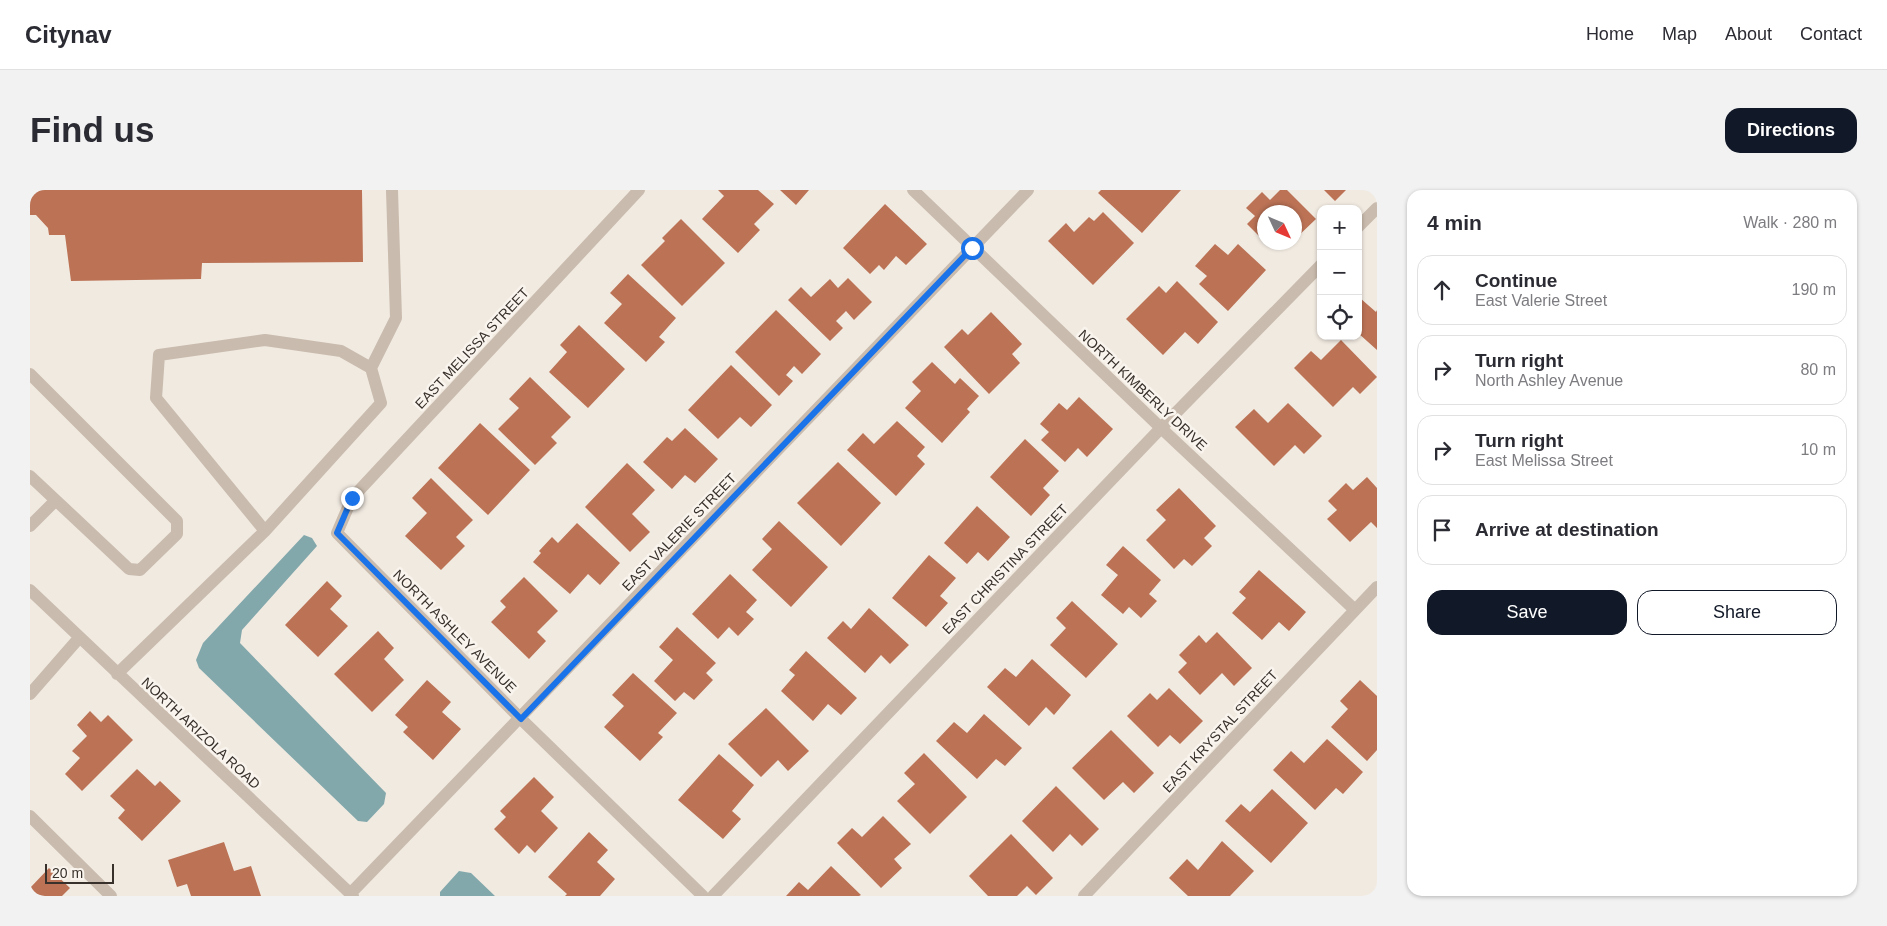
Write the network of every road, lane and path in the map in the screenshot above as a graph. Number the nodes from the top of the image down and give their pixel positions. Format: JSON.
{"nodes":[{"id":1,"x":392,"y":190,"type":"edge"},
{"id":2,"x":639,"y":190,"type":"edge"},
{"id":3,"x":913,"y":190,"type":"edge"},
{"id":4,"x":1028,"y":190,"type":"edge"},
{"id":5,"x":1377,"y":208,"type":"edge"},
{"id":6,"x":1362,"y":223,"type":"edge"},
{"id":7,"x":972,"y":248,"type":"junction"},
{"id":8,"x":1317,"y":269,"type":"edge"},
{"id":9,"x":371,"y":368,"type":"junction"},
{"id":10,"x":30,"y":374,"type":"edge"},
{"id":11,"x":1161,"y":428,"type":"junction"},
{"id":12,"x":30,"y":476,"type":"edge"},
{"id":13,"x":55,"y":501,"type":"junction"},
{"id":14,"x":30,"y":526,"type":"edge"},
{"id":15,"x":265,"y":532,"type":"junction"},
{"id":16,"x":337,"y":533,"type":"joint"},
{"id":17,"x":1377,"y":587,"type":"edge"},
{"id":18,"x":30,"y":590,"type":"edge"},
{"id":19,"x":1355,"y":610,"type":"junction"},
{"id":20,"x":79,"y":638,"type":"junction"},
{"id":21,"x":118,"y":674,"type":"junction"},
{"id":22,"x":30,"y":694,"type":"edge"},
{"id":23,"x":521,"y":719,"type":"junction"},
{"id":24,"x":30,"y":816,"type":"edge"},
{"id":25,"x":352,"y":895,"type":"edge"},
{"id":26,"x":111,"y":896,"type":"edge"},
{"id":27,"x":703,"y":896,"type":"edge"},
{"id":28,"x":713,"y":896,"type":"edge"},
{"id":29,"x":1084,"y":896,"type":"edge"}],
"edges":[{"from":1,"to":9,"type":"street"},
{"from":2,"to":16,"type":"street","name":"EAST MELISSA STREET"},
{"from":3,"to":7,"type":"street","name":"NORTH KIMBERLY DRIVE"},
{"from":4,"to":7,"type":"street","name":"EAST VALERIE STREET"},
{"from":5,"to":6,"type":"street"},
{"from":7,"to":11,"type":"street","name":"NORTH KIMBERLY DRIVE"},
{"from":7,"to":23,"type":"street","name":"EAST VALERIE STREET"},
{"from":8,"to":11,"type":"street","name":"EAST CHRISTINA STREET"},
{"from":9,"to":15,"type":"street"},
{"from":9,"to":15,"type":"street"},
{"from":10,"to":13,"type":"street"},
{"from":11,"to":19,"type":"street","name":"NORTH KIMBERLY DRIVE"},
{"from":11,"to":28,"type":"street","name":"EAST CHRISTINA STREET"},
{"from":12,"to":13,"type":"street"},
{"from":13,"to":14,"type":"street"},
{"from":15,"to":21,"type":"street"},
{"from":16,"to":23,"type":"street","name":"NORTH ASHLEY AVENUE"},
{"from":17,"to":19,"type":"street","name":"EAST KRYSTAL STREET"},
{"from":18,"to":20,"type":"street","name":"NORTH ARIZOLA ROAD"},
{"from":19,"to":29,"type":"street","name":"EAST KRYSTAL STREET"},
{"from":20,"to":21,"type":"street","name":"NORTH ARIZOLA ROAD"},
{"from":20,"to":22,"type":"street"},
{"from":21,"to":25,"type":"street","name":"NORTH ARIZOLA ROAD"},
{"from":23,"to":25,"type":"street","name":"EAST VALERIE STREET"},
{"from":23,"to":27,"type":"street","name":"NORTH ASHLEY AVENUE"},
{"from":24,"to":26,"type":"street"}]}
